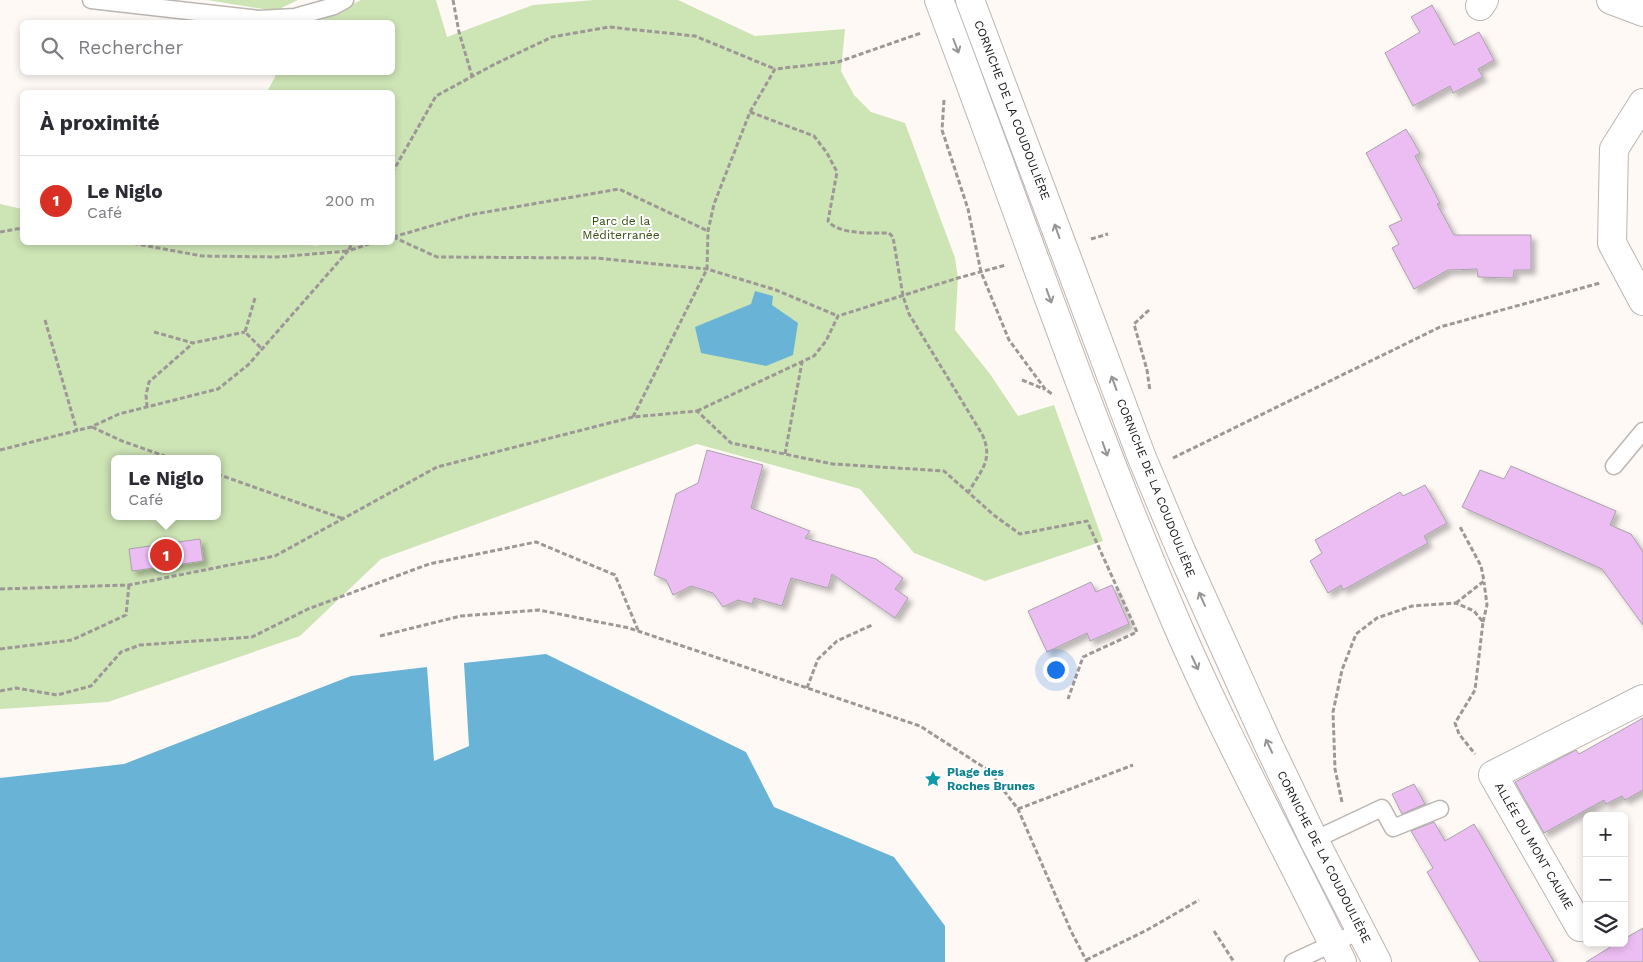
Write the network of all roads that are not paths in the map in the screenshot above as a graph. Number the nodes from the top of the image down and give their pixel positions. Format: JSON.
{"nodes":[{"id":1,"x":91,"y":0,"type":"edge"},
{"id":2,"x":345,"y":0,"type":"edge"},
{"id":3,"x":939,"y":0,"type":"edge"},
{"id":4,"x":970,"y":0,"type":"edge"},
{"id":5,"x":1611,"y":0,"type":"edge"},
{"id":6,"x":1643,"y":12,"type":"edge"},
{"id":7,"x":1643,"y":102,"type":"edge"},
{"id":8,"x":1643,"y":301,"type":"edge"},
{"id":9,"x":1643,"y":430,"type":"edge"},
{"id":10,"x":1614,"y":466,"type":"dead end"},
{"id":11,"x":1643,"y":699,"type":"edge"},
{"id":12,"x":1440,"y":808,"type":"dead end"},
{"id":13,"x":1314,"y":840,"type":"junction"},
{"id":14,"x":1583,"y":925,"type":"edge"},
{"id":15,"x":1360,"y":931,"type":"junction"},
{"id":16,"x":1338,"y":953,"type":"edge"},
{"id":17,"x":1294,"y":962,"type":"edge"},
{"id":18,"x":1377,"y":962,"type":"edge"}],
"edges":[{"from":1,"to":2,"type":"lane"},
{"from":3,"to":16,"type":"main road","one_way":true},
{"from":13,"to":4,"type":"main road","name":"CORNICHE DE LA COUDOULIÈRE","one_way":true},
{"from":5,"to":6,"type":"main road"},
{"from":7,"to":8,"type":"main road"},
{"from":9,"to":10,"type":"lane"},
{"from":11,"to":14,"type":"main road","name":"ALLÉE DU MONT CAUME"},
{"from":12,"to":13,"type":"lane"},
{"from":13,"to":15,"type":"main road","name":"CORNICHE DE LA COUDOULIÈRE"},
{"from":15,"to":16,"type":"lane"},
{"from":15,"to":18,"type":"main road","name":"CORNICHE DE LA COUDOULIÈRE"},
{"from":16,"to":17,"type":"lane"}]}
